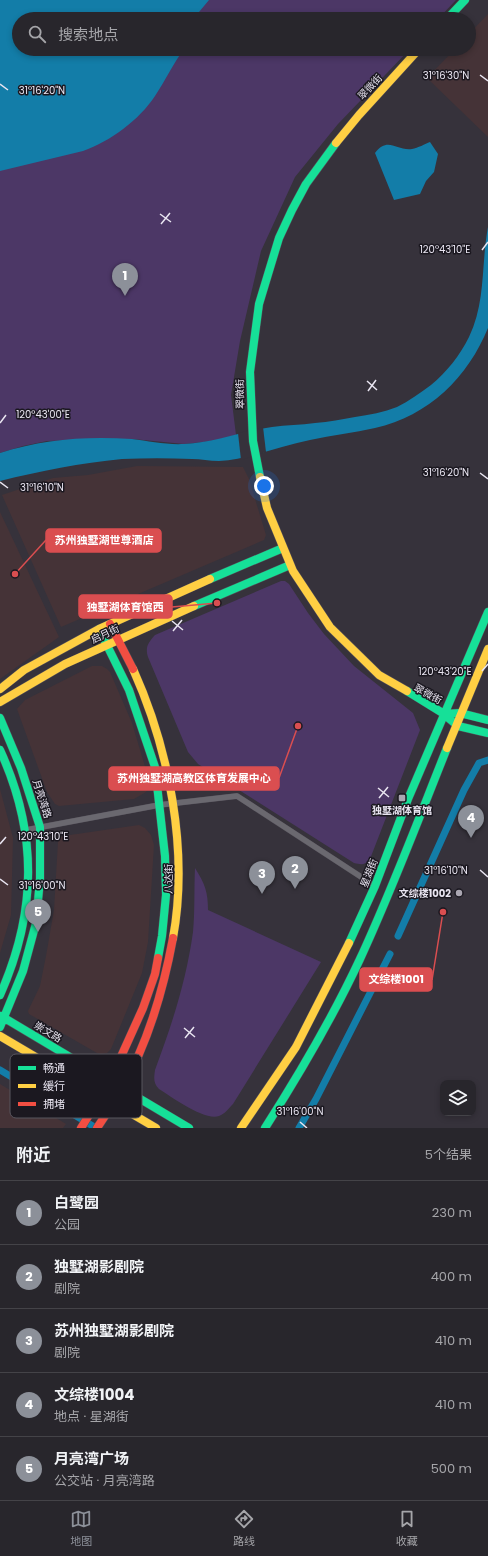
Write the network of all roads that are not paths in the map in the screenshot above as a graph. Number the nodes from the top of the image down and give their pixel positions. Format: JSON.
{"nodes":[{"id":1,"x":465,"y":0,"type":"edge"},
{"id":2,"x":454,"y":12,"type":"edge"},
{"id":3,"x":413,"y":56,"type":"edge"},
{"id":4,"x":283,"y":548,"type":"junction"},
{"id":5,"x":290,"y":566,"type":"junction"},
{"id":6,"x":488,"y":612,"type":"edge"},
{"id":7,"x":110,"y":624,"type":"junction"},
{"id":8,"x":100,"y":629,"type":"junction"},
{"id":9,"x":119,"y":638,"type":"junction"},
{"id":10,"x":107,"y":644,"type":"junction"},
{"id":11,"x":488,"y":649,"type":"edge"},
{"id":12,"x":0,"y":689,"type":"edge"},
{"id":13,"x":0,"y":702,"type":"edge"},
{"id":14,"x":460,"y":713,"type":"junction"},
{"id":15,"x":445,"y":714,"type":"junction"},
{"id":16,"x":0,"y":718,"type":"edge"},
{"id":17,"x":488,"y":720,"type":"edge"},
{"id":18,"x":456,"y":725,"type":"junction"},
{"id":19,"x":488,"y":732,"type":"edge"},
{"id":20,"x":0,"y":750,"type":"edge"},
{"id":21,"x":173,"y":803,"type":"junction"},
{"id":22,"x":159,"y":805,"type":"junction"},
{"id":23,"x":40,"y":827,"type":"junction"},
{"id":24,"x":26,"y":830,"type":"junction"},
{"id":25,"x":375,"y":886,"type":"junction"},
{"id":26,"x":0,"y":995,"type":"edge"},
{"id":27,"x":2,"y":1016,"type":"edge"},
{"id":28,"x":0,"y":1028,"type":"edge"},
{"id":29,"x":0,"y":1036,"type":"edge"},
{"id":30,"x":30,"y":1054,"type":"edge"},
{"id":31,"x":65,"y":1054,"type":"edge"},
{"id":32,"x":122,"y":1054,"type":"edge"},
{"id":33,"x":140,"y":1054,"type":"edge"},
{"id":34,"x":142,"y":1100,"type":"edge"},
{"id":35,"x":88,"y":1118,"type":"edge"},
{"id":36,"x":104,"y":1118,"type":"edge"},
{"id":37,"x":138,"y":1118,"type":"edge"},
{"id":38,"x":81,"y":1128,"type":"edge"},
{"id":39,"x":98,"y":1128,"type":"edge"},
{"id":40,"x":156,"y":1128,"type":"edge"},
{"id":41,"x":189,"y":1128,"type":"edge"},
{"id":42,"x":242,"y":1128,"type":"edge"},
{"id":43,"x":265,"y":1128,"type":"edge"}],
"edges":[{"from":1,"to":2,"type":"street"},
{"from":3,"to":4,"type":"street","name":"翠微街"},
{"from":4,"to":5,"type":"street","name":"翠微街"},
{"from":4,"to":7,"type":"street","name":"启月街"},
{"from":5,"to":9,"type":"street","name":"启月街"},
{"from":5,"to":15,"type":"street","name":"翠微街"},
{"from":6,"to":15,"type":"street","name":"星湖街"},
{"from":7,"to":8,"type":"street","name":"启月街"},
{"from":7,"to":9,"type":"street","name":"八达街"},
{"from":8,"to":10,"type":"street","name":"八达街"},
{"from":8,"to":12,"type":"street","name":"启月街"},
{"from":9,"to":10,"type":"street","name":"启月街"},
{"from":9,"to":21,"type":"street","name":"八达街"},
{"from":10,"to":13,"type":"street","name":"启月街"},
{"from":10,"to":22,"type":"street","name":"八达街"},
{"from":11,"to":14,"type":"street"},
{"from":14,"to":15,"type":"street"},
{"from":14,"to":17,"type":"street"},
{"from":14,"to":18,"type":"street"},
{"from":15,"to":18,"type":"street"},
{"from":15,"to":25,"type":"street","name":"星湖街"},
{"from":16,"to":23,"type":"street","name":"月亮湾路"},
{"from":18,"to":19,"type":"street"},
{"from":18,"to":43,"type":"street"},
{"from":20,"to":24,"type":"street"},
{"from":21,"to":22,"type":"street"},
{"from":21,"to":25,"type":"street"},
{"from":21,"to":33,"type":"street","name":"八达街"},
{"from":22,"to":23,"type":"street"},
{"from":22,"to":32,"type":"street","name":"八达街"},
{"from":23,"to":24,"type":"street"},
{"from":23,"to":27,"type":"street","name":"月亮湾路"},
{"from":24,"to":26,"type":"street"},
{"from":25,"to":42,"type":"street","name":"星湖街"},
{"from":27,"to":28,"type":"street","name":"月亮湾路"},
{"from":27,"to":31,"type":"street","name":"崇文路"},
{"from":29,"to":30,"type":"street"},
{"from":34,"to":41,"type":"street","name":"崇文路"},
{"from":35,"to":38,"type":"street","name":"八达街"},
{"from":36,"to":39,"type":"street","name":"八达街"},
{"from":37,"to":40,"type":"street"}]}
